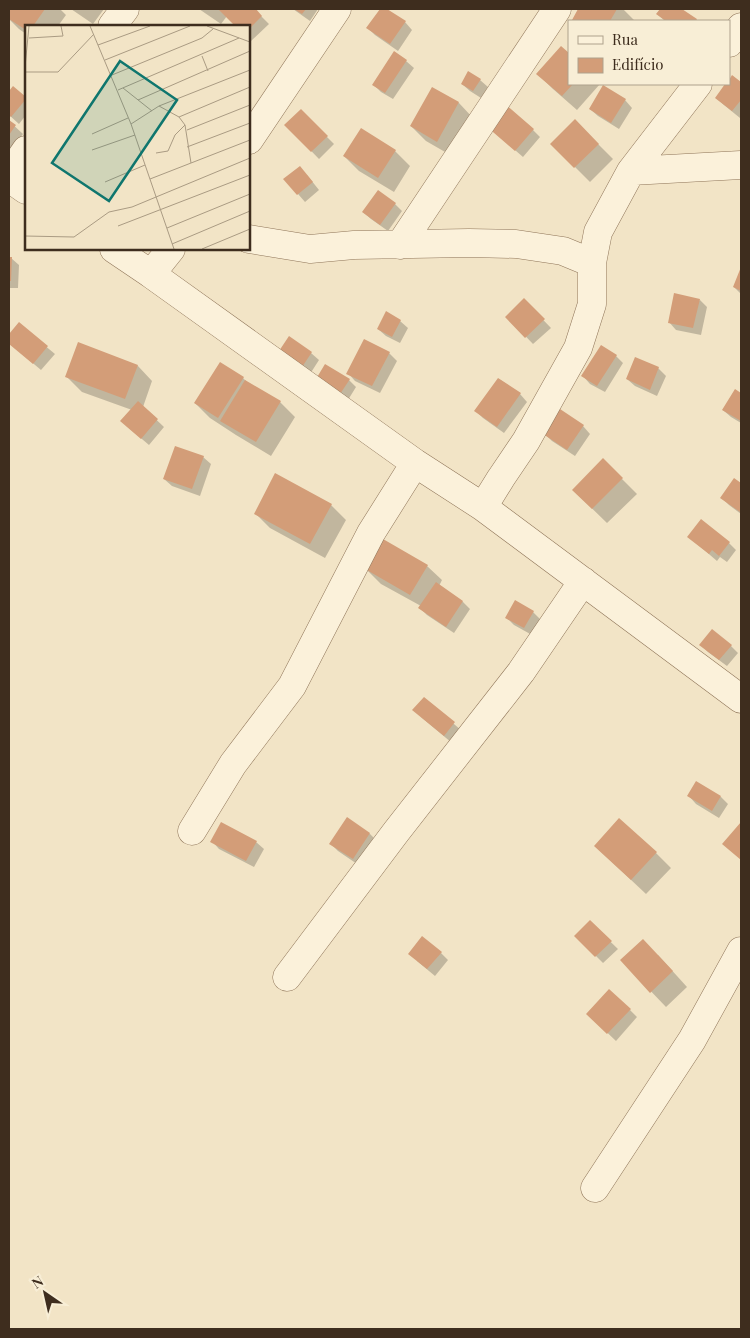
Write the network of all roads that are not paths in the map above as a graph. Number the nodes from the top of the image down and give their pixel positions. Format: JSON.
{"nodes":[{"id":1,"x":124,"y":9,"type":"edge"},
{"id":2,"x":337,"y":9,"type":"edge"},
{"id":3,"x":557,"y":9,"type":"edge"},
{"id":4,"x":113,"y":25,"type":"edge"},
{"id":5,"x":741,"y":26,"type":"edge"},
{"id":6,"x":730,"y":42,"type":"edge"},
{"id":7,"x":697,"y":85,"type":"edge"},
{"id":8,"x":250,"y":139,"type":"edge"},
{"id":9,"x":25,"y":152,"type":"edge"},
{"id":10,"x":741,"y":165,"type":"edge"},
{"id":11,"x":630,"y":171,"type":"junction"},
{"id":12,"x":9,"y":176,"type":"edge"},
{"id":13,"x":25,"y":189,"type":"edge"},
{"id":14,"x":250,"y":239,"type":"edge"},
{"id":15,"x":400,"y":245,"type":"junction"},
{"id":16,"x":115,"y":250,"type":"edge"},
{"id":17,"x":170,"y":250,"type":"edge"},
{"id":18,"x":592,"y":263,"type":"junction"},
{"id":19,"x":150,"y":274,"type":"junction"},
{"id":20,"x":415,"y":463,"type":"junction"},
{"id":21,"x":483,"y":507,"type":"junction"},
{"id":22,"x":583,"y":581,"type":"junction"},
{"id":23,"x":741,"y":698,"type":"edge"},
{"id":24,"x":192,"y":831,"type":"dead end"},
{"id":25,"x":741,"y":951,"type":"edge"},
{"id":26,"x":287,"y":977,"type":"dead end"},
{"id":27,"x":595,"y":1188,"type":"dead end"}],
"edges":[{"from":1,"to":4,"type":"street"},
{"from":2,"to":8,"type":"street"},
{"from":3,"to":15,"type":"street"},
{"from":5,"to":6,"type":"street"},
{"from":7,"to":11,"type":"street"},
{"from":9,"to":12,"type":"street"},
{"from":10,"to":11,"type":"street"},
{"from":11,"to":18,"type":"street"},
{"from":12,"to":13,"type":"street"},
{"from":14,"to":15,"type":"street"},
{"from":15,"to":18,"type":"street"},
{"from":16,"to":19,"type":"street"},
{"from":17,"to":19,"type":"street"},
{"from":18,"to":21,"type":"street"},
{"from":19,"to":20,"type":"street"},
{"from":20,"to":21,"type":"street"},
{"from":20,"to":24,"type":"street"},
{"from":21,"to":22,"type":"street"},
{"from":22,"to":23,"type":"street"},
{"from":22,"to":26,"type":"street"},
{"from":25,"to":27,"type":"street"}]}
